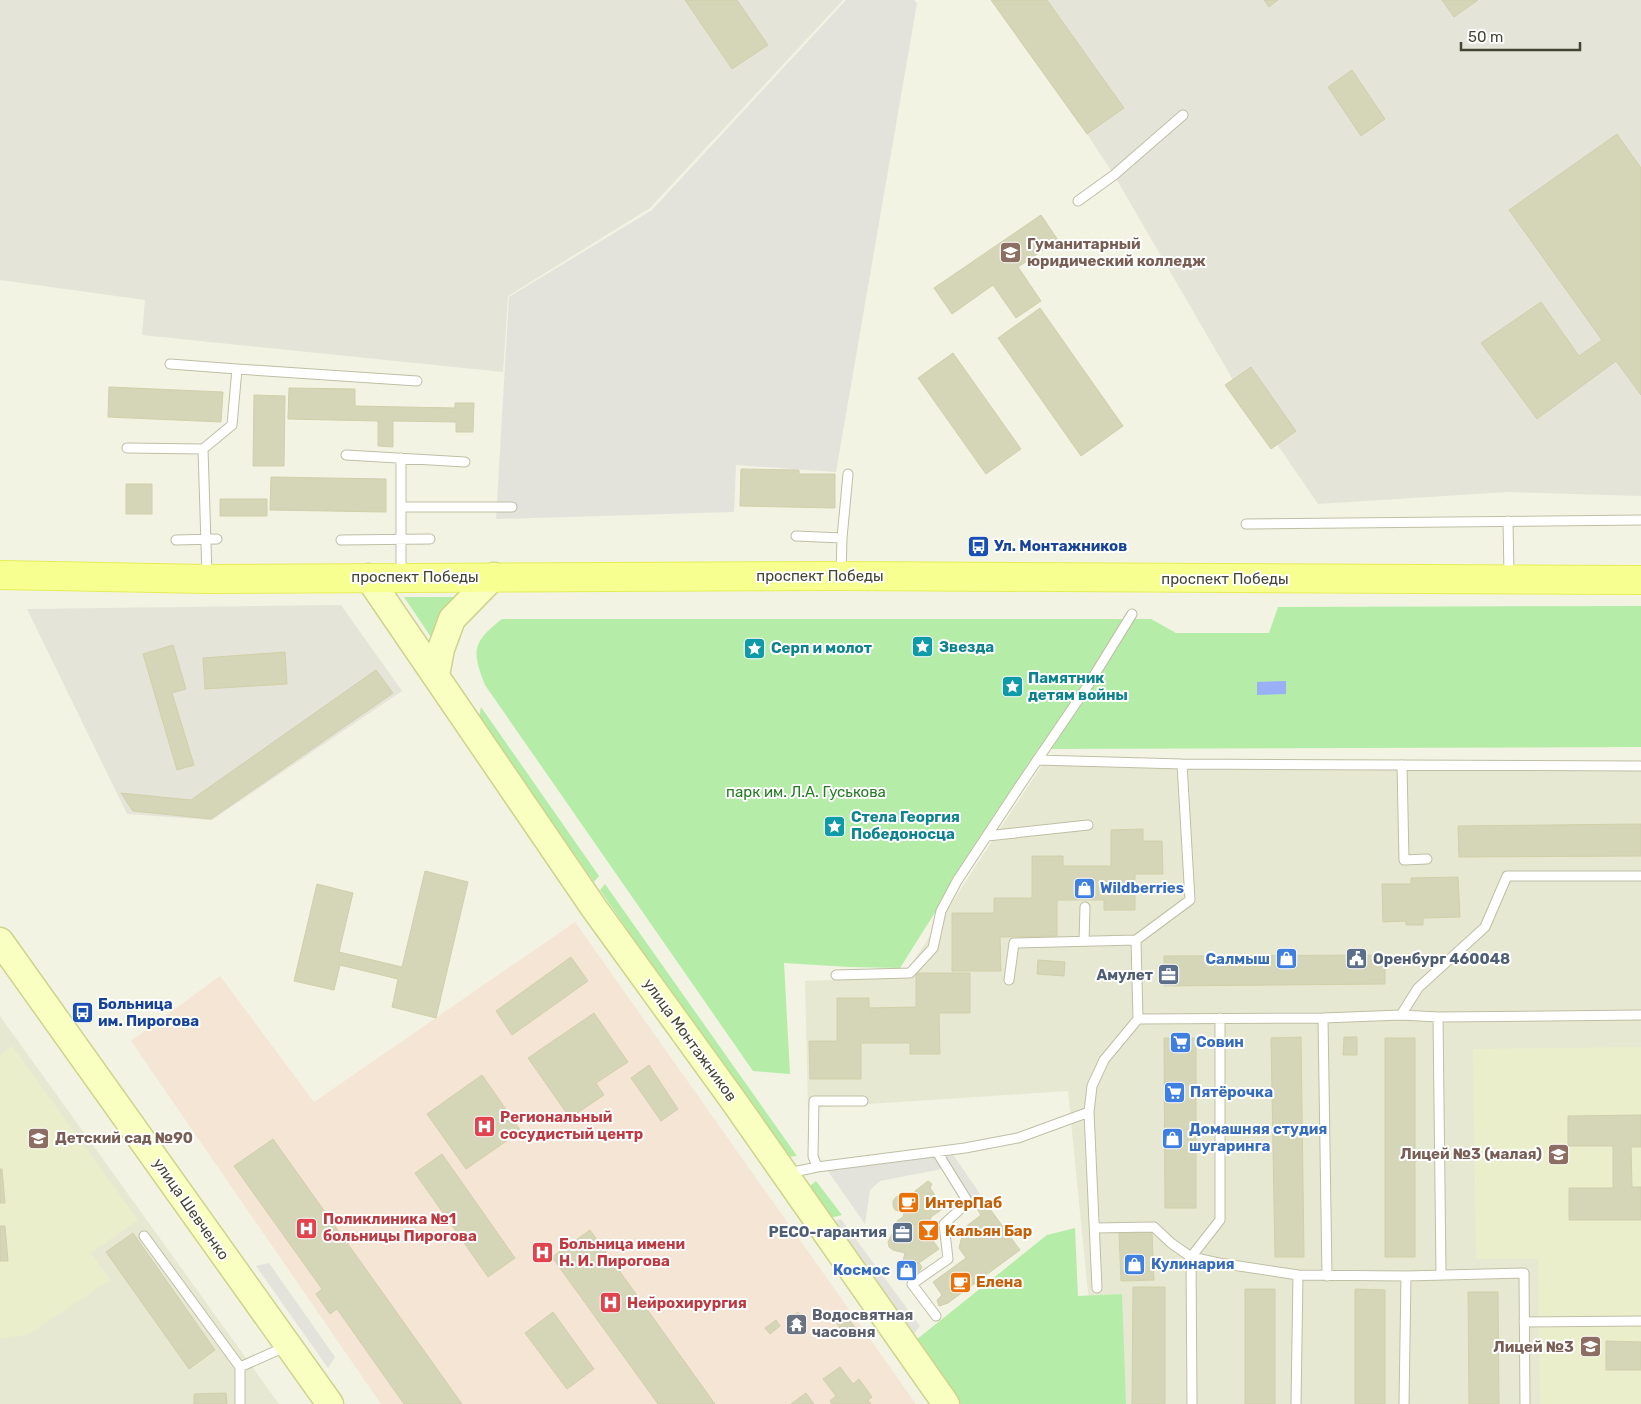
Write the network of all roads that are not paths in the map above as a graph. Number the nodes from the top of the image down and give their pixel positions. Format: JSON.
{"nodes":[{"id":1,"x":1183,"y":115,"type":"dead end"},
{"id":2,"x":1078,"y":201,"type":"dead end"},
{"id":3,"x":170,"y":364,"type":"dead end"},
{"id":4,"x":237,"y":369,"type":"junction"},
{"id":5,"x":417,"y":381,"type":"dead end"},
{"id":6,"x":127,"y":448,"type":"dead end"},
{"id":7,"x":203,"y":449,"type":"junction"},
{"id":8,"x":346,"y":454,"type":"dead end"},
{"id":9,"x":401,"y":458,"type":"junction"},
{"id":10,"x":465,"y":462,"type":"dead end"},
{"id":11,"x":848,"y":474,"type":"dead end"},
{"id":12,"x":402,"y":507,"type":"junction"},
{"id":13,"x":512,"y":507,"type":"dead end"},
{"id":14,"x":1641,"y":520,"type":"edge"},
{"id":15,"x":1508,"y":522,"type":"junction"},
{"id":16,"x":1246,"y":524,"type":"dead end"},
{"id":17,"x":796,"y":536,"type":"dead end"},
{"id":18,"x":842,"y":538,"type":"junction"},
{"id":19,"x":217,"y":539,"type":"dead end"},
{"id":20,"x":401,"y":539,"type":"junction"},
{"id":21,"x":430,"y":539,"type":"dead end"},
{"id":22,"x":176,"y":540,"type":"dead end"},
{"id":23,"x":206,"y":540,"type":"junction"},
{"id":24,"x":341,"y":540,"type":"dead end"},
{"id":25,"x":0,"y":575,"type":"edge"},
{"id":26,"x":494,"y":576,"type":"junction"},
{"id":27,"x":842,"y":576,"type":"junction"},
{"id":28,"x":368,"y":577,"type":"junction"},
{"id":29,"x":400,"y":577,"type":"junction"},
{"id":30,"x":207,"y":579,"type":"junction"},
{"id":31,"x":1509,"y":580,"type":"junction"},
{"id":32,"x":1641,"y":580,"type":"edge"},
{"id":33,"x":1132,"y":614,"type":"dead end"},
{"id":34,"x":436,"y":675,"type":"junction"},
{"id":35,"x":1037,"y":760,"type":"junction"},
{"id":36,"x":1182,"y":764,"type":"junction"},
{"id":37,"x":1402,"y":765,"type":"junction"},
{"id":38,"x":1641,"y":766,"type":"edge"},
{"id":39,"x":1088,"y":825,"type":"dead end"},
{"id":40,"x":987,"y":836,"type":"junction"},
{"id":41,"x":1427,"y":859,"type":"dead end"},
{"id":42,"x":1641,"y":876,"type":"edge"},
{"id":43,"x":1085,"y":907,"type":"dead end"},
{"id":44,"x":1136,"y":940,"type":"junction"},
{"id":45,"x":0,"y":941,"type":"edge"},
{"id":46,"x":1084,"y":941,"type":"junction"},
{"id":47,"x":836,"y":975,"type":"dead end"},
{"id":48,"x":1009,"y":980,"type":"dead end"},
{"id":49,"x":1401,"y":1016,"type":"junction"},
{"id":50,"x":1641,"y":1016,"type":"edge"},
{"id":51,"x":1438,"y":1017,"type":"junction"},
{"id":52,"x":1220,"y":1018,"type":"junction"},
{"id":53,"x":1323,"y":1018,"type":"junction"},
{"id":54,"x":1138,"y":1019,"type":"junction"},
{"id":55,"x":863,"y":1101,"type":"dead end"},
{"id":56,"x":1089,"y":1112,"type":"junction"},
{"id":57,"x":937,"y":1152,"type":"junction"},
{"id":58,"x":817,"y":1167,"type":"junction"},
{"id":59,"x":785,"y":1174,"type":"junction"},
{"id":60,"x":1095,"y":1228,"type":"junction"},
{"id":61,"x":144,"y":1236,"type":"dead end"},
{"id":62,"x":1191,"y":1257,"type":"junction"},
{"id":63,"x":1442,"y":1273,"type":"junction"},
{"id":64,"x":1298,"y":1275,"type":"junction"},
{"id":65,"x":1326,"y":1276,"type":"junction"},
{"id":66,"x":1406,"y":1276,"type":"junction"},
{"id":67,"x":1097,"y":1288,"type":"dead end"},
{"id":68,"x":936,"y":1316,"type":"dead end"},
{"id":69,"x":1641,"y":1321,"type":"edge"},
{"id":70,"x":1524,"y":1322,"type":"junction"},
{"id":71,"x":288,"y":1346,"type":"junction"},
{"id":72,"x":240,"y":1367,"type":"junction"},
{"id":73,"x":240,"y":1404,"type":"edge"},
{"id":74,"x":330,"y":1404,"type":"edge"},
{"id":75,"x":946,"y":1404,"type":"edge"},
{"id":76,"x":1192,"y":1404,"type":"edge"},
{"id":77,"x":1296,"y":1404,"type":"edge"},
{"id":78,"x":1404,"y":1404,"type":"edge"},
{"id":79,"x":1525,"y":1404,"type":"edge"}],
"edges":[{"from":1,"to":2,"type":"lane"},
{"from":3,"to":4,"type":"lane"},
{"from":4,"to":5,"type":"lane"},
{"from":4,"to":7,"type":"lane"},
{"from":6,"to":7,"type":"lane"},
{"from":7,"to":23,"type":"lane"},
{"from":8,"to":9,"type":"lane"},
{"from":9,"to":10,"type":"lane"},
{"from":9,"to":12,"type":"lane"},
{"from":11,"to":18,"type":"lane"},
{"from":12,"to":13,"type":"lane"},
{"from":12,"to":20,"type":"lane"},
{"from":14,"to":15,"type":"lane"},
{"from":15,"to":16,"type":"lane"},
{"from":15,"to":31,"type":"lane"},
{"from":17,"to":18,"type":"lane"},
{"from":18,"to":27,"type":"lane"},
{"from":19,"to":23,"type":"lane"},
{"from":20,"to":21,"type":"lane"},
{"from":20,"to":24,"type":"lane"},
{"from":20,"to":29,"type":"lane"},
{"from":22,"to":23,"type":"lane"},
{"from":23,"to":30,"type":"lane"},
{"from":25,"to":30,"type":"main road","name":"проспект Победы"},
{"from":26,"to":27,"type":"main road","name":"проспект Победы"},
{"from":26,"to":29,"type":"main road","name":"проспект Победы"},
{"from":26,"to":34,"type":"main road"},
{"from":27,"to":31,"type":"main road","name":"проспект Победы"},
{"from":28,"to":29,"type":"main road","name":"проспект Победы"},
{"from":28,"to":30,"type":"main road","name":"проспект Победы"},
{"from":28,"to":34,"type":"main road","name":"улица Монтажников"},
{"from":31,"to":32,"type":"main road","name":"проспект Победы"},
{"from":33,"to":35,"type":"lane"},
{"from":34,"to":59,"type":"main road","name":"улица Монтажников"},
{"from":35,"to":36,"type":"lane"},
{"from":35,"to":40,"type":"lane"},
{"from":36,"to":37,"type":"lane"},
{"from":36,"to":44,"type":"lane"},
{"from":37,"to":38,"type":"lane"},
{"from":37,"to":41,"type":"lane"},
{"from":39,"to":40,"type":"lane"},
{"from":40,"to":47,"type":"lane"},
{"from":42,"to":49,"type":"lane"},
{"from":43,"to":46,"type":"lane"},
{"from":44,"to":46,"type":"lane"},
{"from":44,"to":54,"type":"lane"},
{"from":45,"to":71,"type":"main road","name":"улица Шевченко"},
{"from":46,"to":48,"type":"lane"},
{"from":49,"to":51,"type":"lane"},
{"from":49,"to":53,"type":"lane"},
{"from":50,"to":51,"type":"lane"},
{"from":51,"to":63,"type":"lane"},
{"from":52,"to":53,"type":"lane"},
{"from":52,"to":54,"type":"lane"},
{"from":52,"to":62,"type":"lane"},
{"from":53,"to":65,"type":"lane"},
{"from":54,"to":56,"type":"lane"},
{"from":55,"to":58,"type":"lane"},
{"from":56,"to":57,"type":"lane"},
{"from":56,"to":60,"type":"lane"},
{"from":57,"to":58,"type":"lane"},
{"from":57,"to":68,"type":"lane"},
{"from":58,"to":59,"type":"lane"},
{"from":59,"to":75,"type":"main road","name":"улица Монтажников"},
{"from":60,"to":62,"type":"lane"},
{"from":60,"to":67,"type":"lane"},
{"from":61,"to":72,"type":"lane"},
{"from":62,"to":64,"type":"lane"},
{"from":62,"to":76,"type":"lane"},
{"from":63,"to":66,"type":"lane"},
{"from":63,"to":70,"type":"lane"},
{"from":64,"to":65,"type":"lane"},
{"from":64,"to":77,"type":"lane"},
{"from":65,"to":66,"type":"lane"},
{"from":66,"to":78,"type":"lane"},
{"from":69,"to":70,"type":"lane"},
{"from":70,"to":79,"type":"lane"},
{"from":71,"to":72,"type":"lane"},
{"from":71,"to":74,"type":"main road","name":"улица Шевченко"},
{"from":72,"to":73,"type":"lane"}]}
